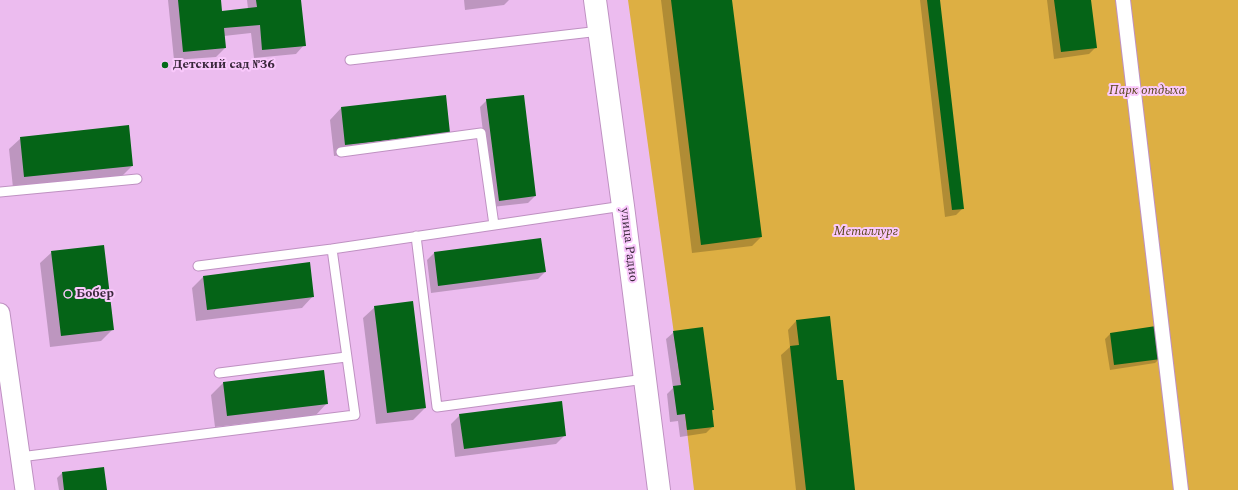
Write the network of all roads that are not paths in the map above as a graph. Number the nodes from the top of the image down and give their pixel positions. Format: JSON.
{"nodes":[{"id":1,"x":595,"y":0,"type":"edge"},
{"id":2,"x":1123,"y":0,"type":"edge"},
{"id":3,"x":600,"y":31,"type":"junction"},
{"id":4,"x":350,"y":60,"type":"dead end"},
{"id":5,"x":341,"y":152,"type":"dead end"},
{"id":6,"x":137,"y":178,"type":"dead end"},
{"id":7,"x":0,"y":192,"type":"edge"},
{"id":8,"x":624,"y":206,"type":"junction"},
{"id":9,"x":494,"y":225,"type":"junction"},
{"id":10,"x":416,"y":236,"type":"junction"},
{"id":11,"x":332,"y":248,"type":"junction"},
{"id":12,"x":198,"y":266,"type":"dead end"},
{"id":13,"x":0,"y":313,"type":"edge"},
{"id":14,"x":2,"y":349,"type":"edge"},
{"id":15,"x":346,"y":357,"type":"junction"},
{"id":16,"x":219,"y":373,"type":"dead end"},
{"id":17,"x":645,"y":379,"type":"junction"},
{"id":18,"x":20,"y":457,"type":"junction"},
{"id":19,"x":25,"y":490,"type":"edge"},
{"id":20,"x":659,"y":490,"type":"edge"},
{"id":21,"x":1181,"y":490,"type":"edge"}],
"edges":[{"from":1,"to":3,"type":"main road","name":"улица Радио"},
{"from":2,"to":21,"type":"street"},
{"from":3,"to":4,"type":"lane"},
{"from":3,"to":8,"type":"main road","name":"улица Радио"},
{"from":5,"to":9,"type":"lane"},
{"from":6,"to":7,"type":"lane"},
{"from":8,"to":9,"type":"lane"},
{"from":8,"to":17,"type":"main road","name":"улица Радио"},
{"from":9,"to":10,"type":"lane"},
{"from":10,"to":11,"type":"lane"},
{"from":10,"to":17,"type":"lane"},
{"from":11,"to":12,"type":"lane"},
{"from":11,"to":15,"type":"lane"},
{"from":13,"to":14,"type":"street"},
{"from":14,"to":18,"type":"street"},
{"from":15,"to":16,"type":"lane"},
{"from":15,"to":18,"type":"lane"},
{"from":17,"to":20,"type":"main road","name":"улица Радио"},
{"from":18,"to":19,"type":"street"}]}
